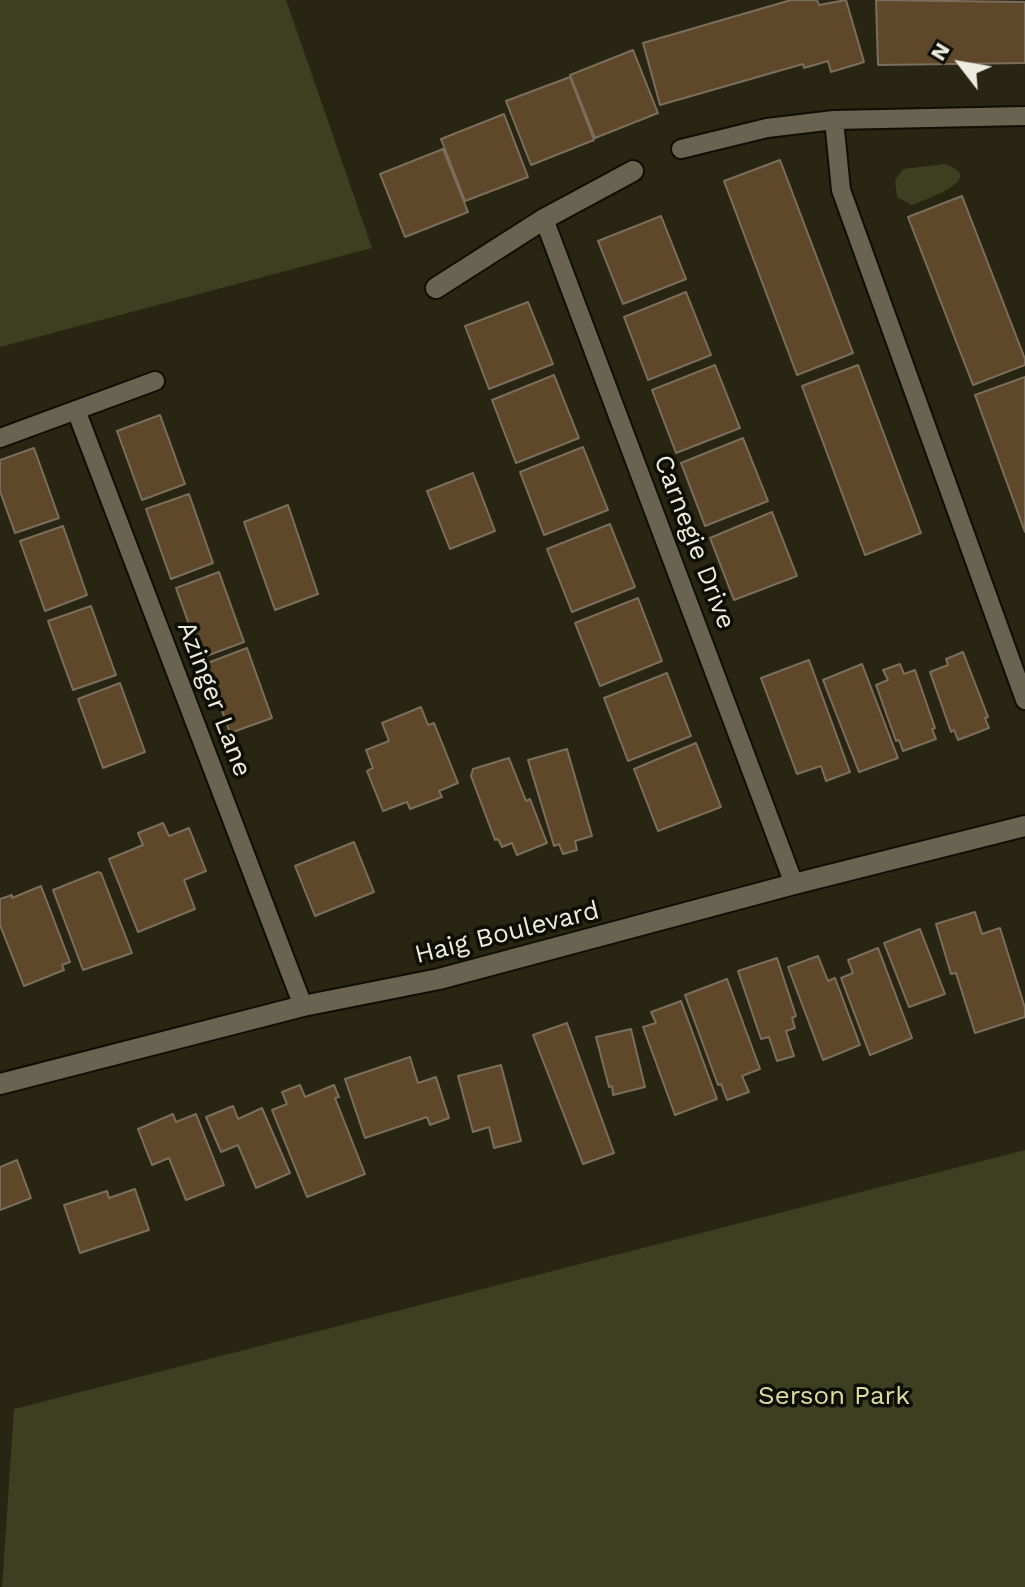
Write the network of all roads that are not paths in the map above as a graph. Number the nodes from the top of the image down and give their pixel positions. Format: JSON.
{"nodes":[{"id":1,"x":1025,"y":116,"type":"edge"},
{"id":2,"x":834,"y":120,"type":"junction"},
{"id":3,"x":681,"y":149,"type":"dead end"},
{"id":4,"x":633,"y":171,"type":"dead end"},
{"id":5,"x":544,"y":219,"type":"junction"},
{"id":6,"x":436,"y":288,"type":"dead end"},
{"id":7,"x":155,"y":381,"type":"dead end"},
{"id":8,"x":76,"y":410,"type":"junction"},
{"id":9,"x":0,"y":438,"type":"edge"},
{"id":10,"x":1025,"y":700,"type":"edge"},
{"id":11,"x":1025,"y":826,"type":"edge"},
{"id":12,"x":794,"y":884,"type":"junction"},
{"id":13,"x":303,"y":1006,"type":"junction"},
{"id":14,"x":0,"y":1084,"type":"edge"}],
"edges":[{"from":1,"to":2,"type":"lane"},
{"from":2,"to":3,"type":"lane"},
{"from":2,"to":10,"type":"lane"},
{"from":4,"to":5,"type":"street"},
{"from":5,"to":6,"type":"street"},
{"from":5,"to":12,"type":"lane","name":"Carnegie Drive"},
{"from":7,"to":8,"type":"lane"},
{"from":8,"to":9,"type":"lane"},
{"from":8,"to":13,"type":"lane","name":"Azinger Lane"},
{"from":11,"to":12,"type":"street","name":"Haig Boulevard"},
{"from":12,"to":13,"type":"street","name":"Haig Boulevard"},
{"from":13,"to":14,"type":"street","name":"Haig Boulevard"}]}
